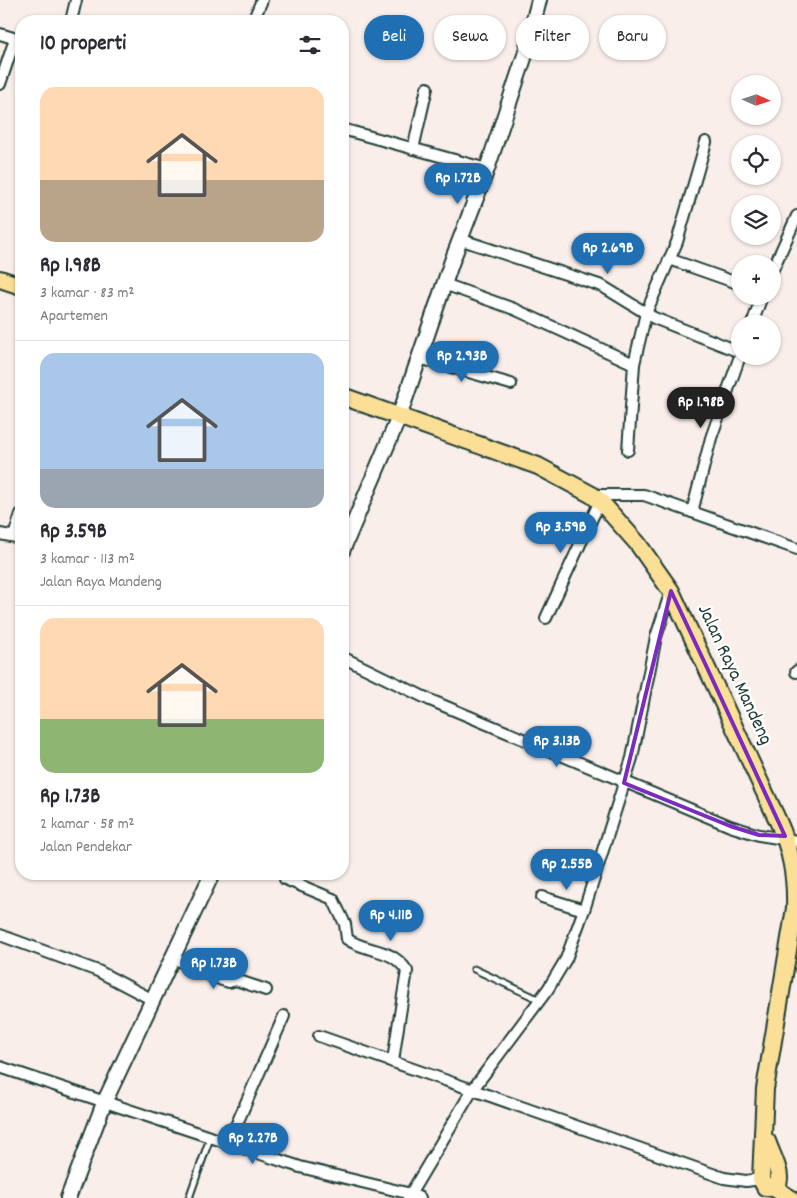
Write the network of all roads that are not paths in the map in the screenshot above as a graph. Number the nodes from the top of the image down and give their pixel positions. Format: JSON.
{"nodes":[{"id":1,"x":76,"y":0,"type":"edge"},
{"id":2,"x":262,"y":0,"type":"edge"},
{"id":3,"x":539,"y":0,"type":"edge"},
{"id":4,"x":72,"y":15,"type":"edge"},
{"id":5,"x":256,"y":15,"type":"edge"},
{"id":6,"x":0,"y":34,"type":"edge"},
{"id":7,"x":15,"y":38,"type":"edge"},
{"id":8,"x":15,"y":46,"type":"edge"},
{"id":9,"x":0,"y":84,"type":"edge"},
{"id":10,"x":427,"y":88,"type":"dead end"},
{"id":11,"x":349,"y":131,"type":"edge"},
{"id":12,"x":706,"y":142,"type":"dead end"},
{"id":13,"x":412,"y":149,"type":"junction"},
{"id":14,"x":487,"y":170,"type":"junction"},
{"id":15,"x":797,"y":216,"type":"edge"},
{"id":16,"x":459,"y":239,"type":"junction"},
{"id":17,"x":779,"y":255,"type":"edge"},
{"id":18,"x":669,"y":259,"type":"junction"},
{"id":19,"x":0,"y":278,"type":"edge"},
{"id":20,"x":731,"y":281,"type":"edge"},
{"id":21,"x":15,"y":284,"type":"edge"},
{"id":22,"x":444,"y":284,"type":"junction"},
{"id":23,"x":646,"y":313,"type":"junction"},
{"id":24,"x":731,"y":348,"type":"edge"},
{"id":25,"x":419,"y":358,"type":"junction"},
{"id":26,"x":634,"y":364,"type":"junction"},
{"id":27,"x":737,"y":365,"type":"edge"},
{"id":28,"x":511,"y":384,"type":"dead end"},
{"id":29,"x":349,"y":399,"type":"edge"},
{"id":30,"x":399,"y":417,"type":"junction"},
{"id":31,"x":628,"y":450,"type":"dead end"},
{"id":32,"x":596,"y":498,"type":"junction"},
{"id":33,"x":692,"y":512,"type":"junction"},
{"id":34,"x":349,"y":528,"type":"edge"},
{"id":35,"x":0,"y":534,"type":"edge"},
{"id":36,"x":15,"y":536,"type":"edge"},
{"id":37,"x":797,"y":549,"type":"edge"},
{"id":38,"x":671,"y":591,"type":"junction"},
{"id":39,"x":546,"y":618,"type":"dead end"},
{"id":40,"x":349,"y":660,"type":"edge"},
{"id":41,"x":624,"y":783,"type":"junction"},
{"id":42,"x":791,"y":840,"type":"edge"},
{"id":43,"x":209,"y":880,"type":"edge"},
{"id":44,"x":286,"y":880,"type":"edge"},
{"id":45,"x":542,"y":896,"type":"dead end"},
{"id":46,"x":584,"y":910,"type":"junction"},
{"id":47,"x":0,"y":935,"type":"edge"},
{"id":48,"x":172,"y":958,"type":"junction"},
{"id":49,"x":474,"y":969,"type":"dead end"},
{"id":50,"x":266,"y":990,"type":"dead end"},
{"id":51,"x":153,"y":1000,"type":"junction"},
{"id":52,"x":540,"y":1000,"type":"junction"},
{"id":53,"x":284,"y":1016,"type":"dead end"},
{"id":54,"x":318,"y":1036,"type":"dead end"},
{"id":55,"x":393,"y":1062,"type":"junction"},
{"id":56,"x":0,"y":1067,"type":"edge"},
{"id":57,"x":472,"y":1089,"type":"junction"},
{"id":58,"x":104,"y":1103,"type":"junction"},
{"id":59,"x":764,"y":1132,"type":"junction"},
{"id":60,"x":210,"y":1138,"type":"junction"},
{"id":61,"x":228,"y":1144,"type":"junction"},
{"id":62,"x":778,"y":1172,"type":"junction"},
{"id":63,"x":767,"y":1184,"type":"junction"},
{"id":64,"x":413,"y":1197,"type":"edge"},
{"id":65,"x":797,"y":1197,"type":"edge"},
{"id":66,"x":68,"y":1198,"type":"edge"},
{"id":67,"x":189,"y":1198,"type":"edge"},
{"id":68,"x":790,"y":1198,"type":"edge"}],
"edges":[{"from":1,"to":4,"type":"street"},
{"from":2,"to":5,"type":"street"},
{"from":3,"to":14,"type":"main road"},
{"from":6,"to":7,"type":"street"},
{"from":8,"to":9,"type":"street"},
{"from":10,"to":13,"type":"street"},
{"from":11,"to":13,"type":"street"},
{"from":12,"to":18,"type":"street"},
{"from":13,"to":14,"type":"street"},
{"from":14,"to":16,"type":"main road"},
{"from":15,"to":17,"type":"street"},
{"from":16,"to":22,"type":"main road"},
{"from":16,"to":23,"type":"street"},
{"from":18,"to":20,"type":"street"},
{"from":18,"to":23,"type":"street"},
{"from":19,"to":21,"type":"highway"},
{"from":22,"to":25,"type":"main road"},
{"from":22,"to":26,"type":"street"},
{"from":23,"to":24,"type":"street"},
{"from":23,"to":26,"type":"street"},
{"from":25,"to":28,"type":"street"},
{"from":25,"to":30,"type":"main road"},
{"from":26,"to":31,"type":"street"},
{"from":27,"to":33,"type":"street"},
{"from":29,"to":30,"type":"highway","name":"Jalan Raya Mandeng"},
{"from":30,"to":32,"type":"highway","name":"Jalan Raya Mandeng"},
{"from":30,"to":34,"type":"main road"},
{"from":32,"to":33,"type":"street"},
{"from":32,"to":38,"type":"highway","name":"Jalan Raya Mandeng"},
{"from":32,"to":39,"type":"street"},
{"from":33,"to":37,"type":"street"},
{"from":35,"to":36,"type":"street"},
{"from":38,"to":41,"type":"street"},
{"from":38,"to":42,"type":"highway","name":"Jalan Raya Mandeng"},
{"from":40,"to":41,"type":"street"},
{"from":41,"to":42,"type":"street"},
{"from":41,"to":46,"type":"street"},
{"from":42,"to":59,"type":"highway","name":"Jalan Raya Mandeng"},
{"from":43,"to":48,"type":"main road"},
{"from":44,"to":55,"type":"street"},
{"from":45,"to":46,"type":"street"},
{"from":46,"to":52,"type":"street"},
{"from":47,"to":51,"type":"street"},
{"from":48,"to":50,"type":"street"},
{"from":48,"to":51,"type":"main road"},
{"from":49,"to":52,"type":"lane"},
{"from":51,"to":58,"type":"main road"},
{"from":52,"to":57,"type":"street"},
{"from":53,"to":61,"type":"street"},
{"from":54,"to":55,"type":"street"},
{"from":55,"to":57,"type":"street"},
{"from":56,"to":58,"type":"street"},
{"from":57,"to":63,"type":"street"},
{"from":57,"to":64,"type":"street"},
{"from":58,"to":60,"type":"street"},
{"from":58,"to":66,"type":"main road"},
{"from":59,"to":62,"type":"highway"},
{"from":59,"to":63,"type":"highway","name":"Jalan Raya Mandeng"},
{"from":60,"to":61,"type":"street"},
{"from":60,"to":67,"type":"lane"},
{"from":61,"to":64,"type":"street"},
{"from":62,"to":63,"type":"highway"},
{"from":62,"to":65,"type":"highway"},
{"from":63,"to":68,"type":"highway"}]}
